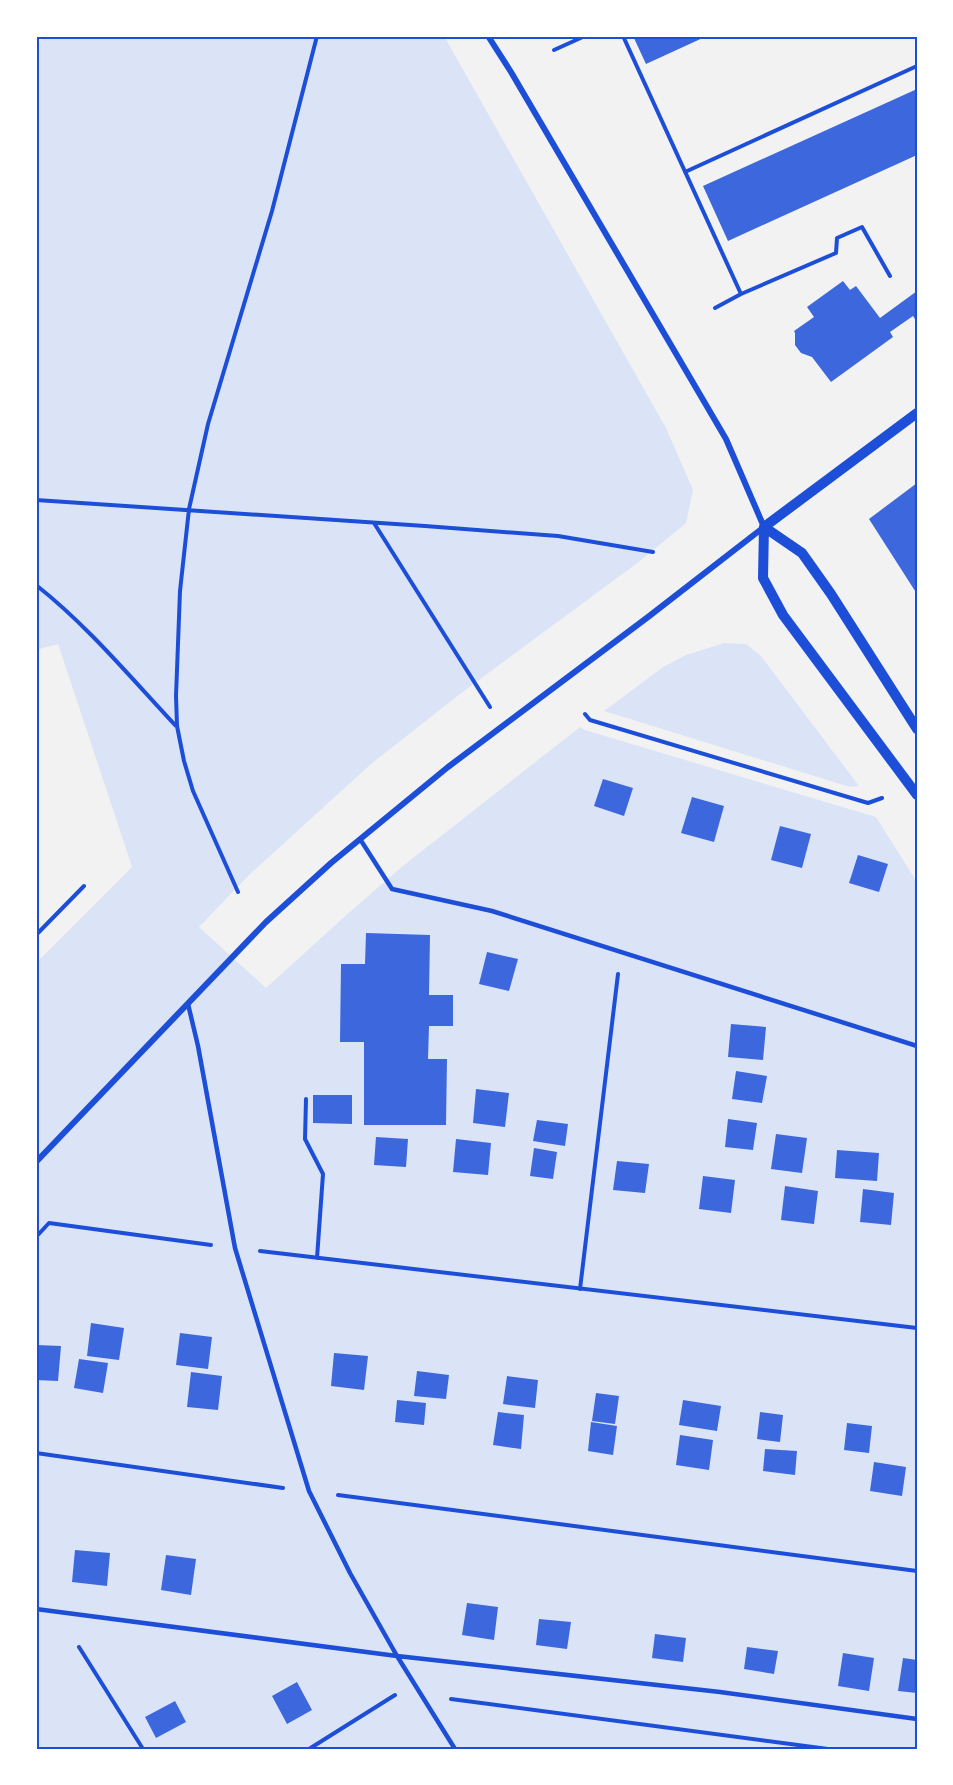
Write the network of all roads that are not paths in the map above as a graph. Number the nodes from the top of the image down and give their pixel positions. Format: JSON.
{"nodes":[{"id":1,"x":488,"y":36,"type":"edge"},
{"id":2,"x":917,"y":413,"type":"edge"},
{"id":3,"x":764,"y":527,"type":"junction"},
{"id":4,"x":917,"y":729,"type":"edge"},
{"id":5,"x":917,"y":795,"type":"edge"},
{"id":6,"x":360,"y":838,"type":"junction"},
{"id":7,"x":188,"y":1004,"type":"junction"},
{"id":8,"x":917,"y":1046,"type":"edge"},
{"id":9,"x":36,"y":1162,"type":"edge"},
{"id":10,"x":36,"y":1609,"type":"edge"},
{"id":11,"x":397,"y":1656,"type":"junction"},
{"id":12,"x":917,"y":1719,"type":"edge"},
{"id":13,"x":455,"y":1749,"type":"edge"}],
"edges":[{"from":1,"to":3,"type":"street"},
{"from":2,"to":3,"type":"street"},
{"from":3,"to":4,"type":"street"},
{"from":3,"to":5,"type":"street"},
{"from":3,"to":6,"type":"street"},
{"from":6,"to":7,"type":"street"},
{"from":6,"to":8,"type":"lane"},
{"from":7,"to":9,"type":"street"},
{"from":7,"to":11,"type":"lane"},
{"from":10,"to":11,"type":"lane"},
{"from":11,"to":12,"type":"lane"},
{"from":11,"to":13,"type":"lane"}]}
